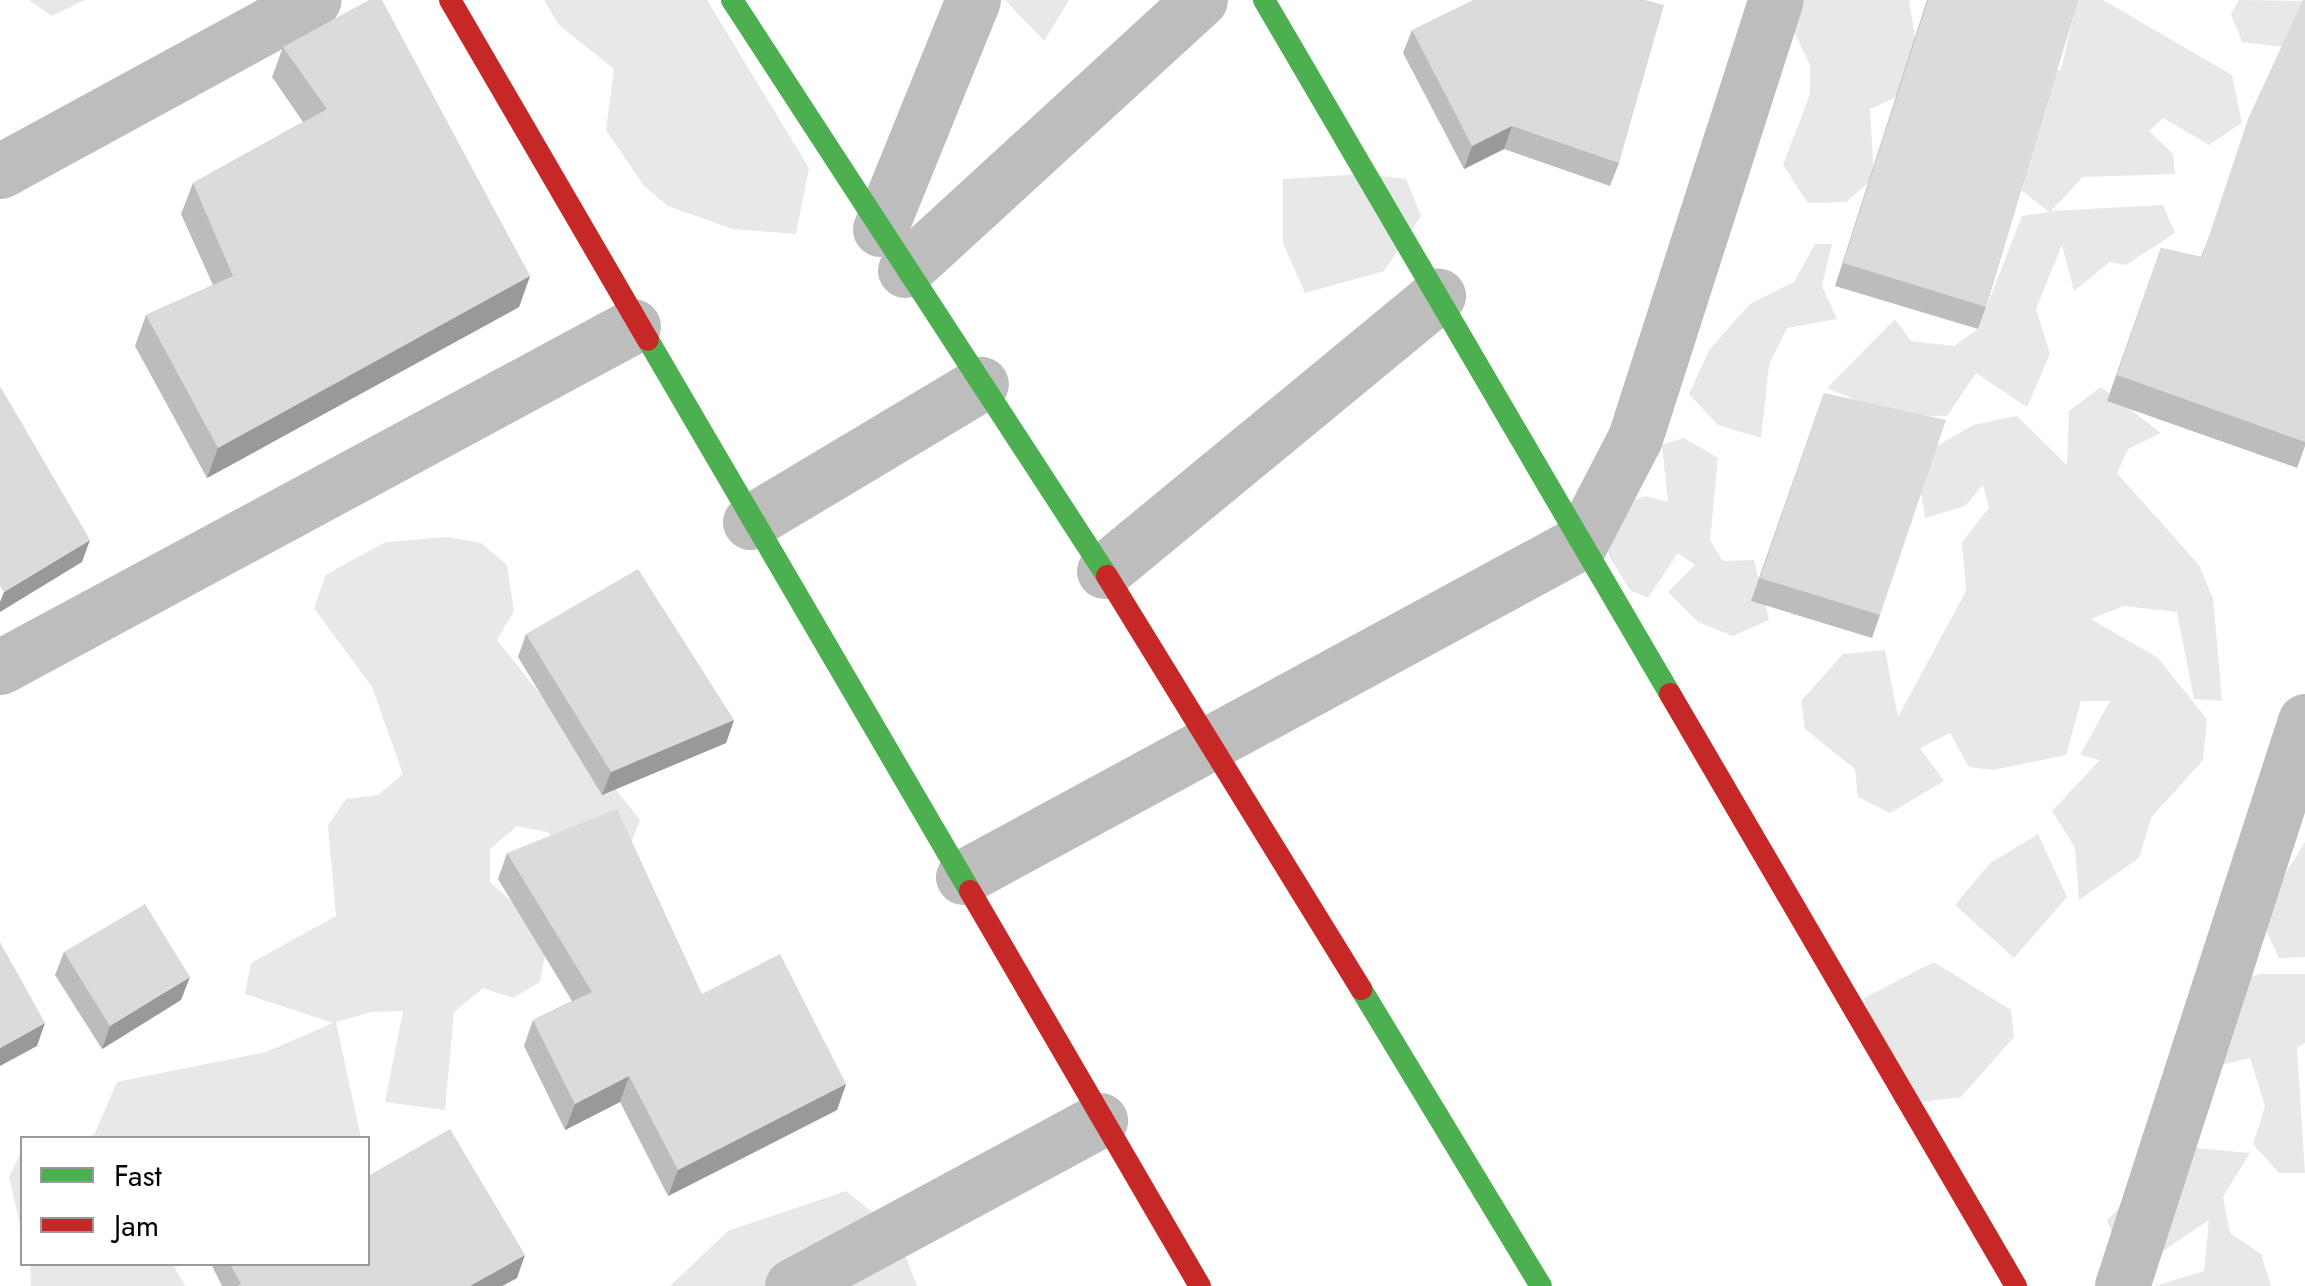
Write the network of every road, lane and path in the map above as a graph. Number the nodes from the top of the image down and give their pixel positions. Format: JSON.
{"nodes":[{"id":1,"x":312,"y":0,"type":"edge"},
{"id":2,"x":450,"y":0,"type":"edge"},
{"id":3,"x":732,"y":0,"type":"edge"},
{"id":4,"x":973,"y":0,"type":"edge"},
{"id":5,"x":1200,"y":0,"type":"edge"},
{"id":6,"x":1264,"y":0,"type":"edge"},
{"id":7,"x":1776,"y":0,"type":"edge"},
{"id":8,"x":0,"y":172,"type":"edge"},
{"id":9,"x":892,"y":249,"type":"junction"},
{"id":10,"x":1438,"y":296,"type":"junction"},
{"id":11,"x":634,"y":326,"type":"junction"},
{"id":12,"x":982,"y":384,"type":"junction"},
{"id":13,"x":750,"y":522,"type":"junction"},
{"id":14,"x":1582,"y":542,"type":"junction"},
{"id":15,"x":1104,"y":571,"type":"junction"},
{"id":16,"x":0,"y":666,"type":"edge"},
{"id":17,"x":2305,"y":722,"type":"edge"},
{"id":18,"x":1215,"y":748,"type":"junction"},
{"id":19,"x":963,"y":877,"type":"junction"},
{"id":20,"x":1100,"y":1120,"type":"junction"},
{"id":21,"x":792,"y":1286,"type":"edge"},
{"id":22,"x":1200,"y":1286,"type":"edge"},
{"id":23,"x":1541,"y":1286,"type":"edge"},
{"id":24,"x":2016,"y":1286,"type":"edge"},
{"id":25,"x":2122,"y":1286,"type":"edge"}],
"edges":[{"from":1,"to":8,"type":"street"},
{"from":2,"to":11,"type":"main road"},
{"from":3,"to":9,"type":"main road"},
{"from":4,"to":9,"type":"street"},
{"from":5,"to":9,"type":"street"},
{"from":6,"to":10,"type":"main road"},
{"from":7,"to":14,"type":"street"},
{"from":9,"to":12,"type":"main road"},
{"from":10,"to":14,"type":"main road"},
{"from":10,"to":15,"type":"street"},
{"from":11,"to":13,"type":"main road"},
{"from":11,"to":16,"type":"street"},
{"from":12,"to":13,"type":"street"},
{"from":12,"to":15,"type":"main road"},
{"from":13,"to":19,"type":"main road"},
{"from":14,"to":18,"type":"street"},
{"from":14,"to":24,"type":"main road"},
{"from":15,"to":18,"type":"main road"},
{"from":17,"to":25,"type":"street"},
{"from":18,"to":19,"type":"street"},
{"from":18,"to":23,"type":"main road"},
{"from":19,"to":20,"type":"main road"},
{"from":20,"to":21,"type":"street"},
{"from":20,"to":22,"type":"main road"}]}
